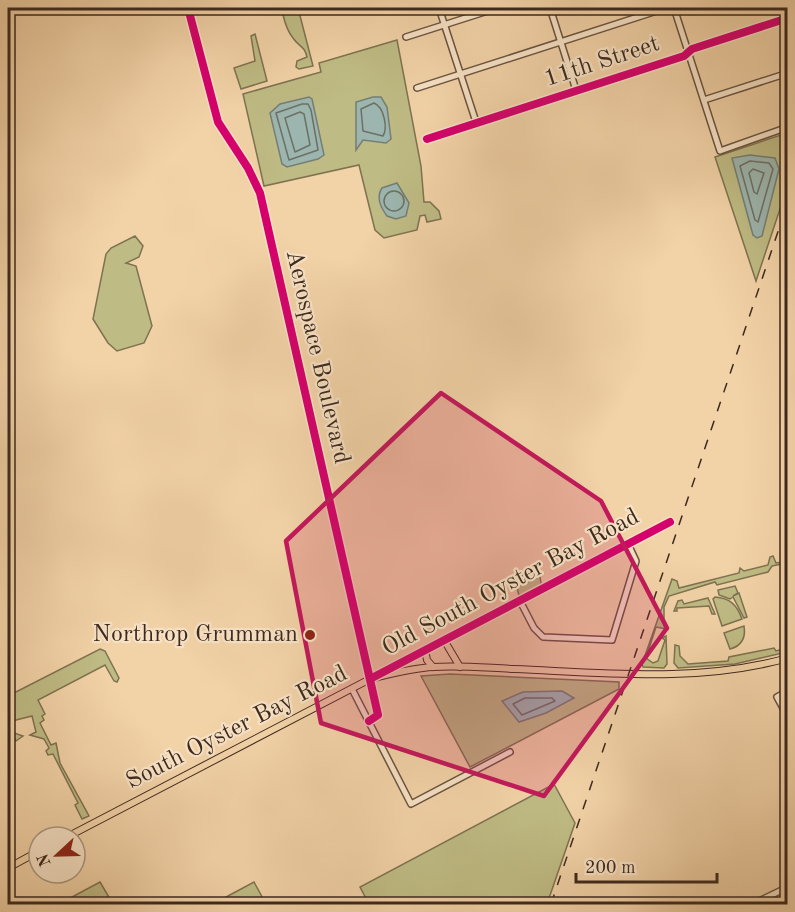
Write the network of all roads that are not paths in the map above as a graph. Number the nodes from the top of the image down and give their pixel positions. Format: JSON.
{"nodes":[{"id":1,"x":188,"y":8,"type":"edge"},
{"id":2,"x":439,"y":8,"type":"edge"},
{"id":3,"x":497,"y":8,"type":"edge"},
{"id":4,"x":550,"y":8,"type":"edge"},
{"id":5,"x":666,"y":8,"type":"edge"},
{"id":6,"x":674,"y":8,"type":"edge"},
{"id":7,"x":788,"y":18,"type":"edge"},
{"id":8,"x":444,"y":24,"type":"junction"},
{"id":9,"x":406,"y":36,"type":"dead end"},
{"id":10,"x":561,"y":42,"type":"junction"},
{"id":11,"x":689,"y":52,"type":"junction"},
{"id":12,"x":788,"y":73,"type":"edge"},
{"id":13,"x":460,"y":74,"type":"junction"},
{"id":14,"x":417,"y":88,"type":"dead end"},
{"id":15,"x":576,"y":90,"type":"junction"},
{"id":16,"x":704,"y":100,"type":"junction"},
{"id":17,"x":476,"y":122,"type":"junction"},
{"id":18,"x":788,"y":128,"type":"edge"},
{"id":19,"x":427,"y":139,"type":"dead end"},
{"id":20,"x":670,"y":522,"type":"dead end"},
{"id":21,"x":628,"y":544,"type":"junction"},
{"id":22,"x":520,"y":601,"type":"junction"},
{"id":23,"x":444,"y":640,"type":"junction"},
{"id":24,"x":425,"y":650,"type":"junction"},
{"id":25,"x":788,"y":658,"type":"edge"},
{"id":26,"x":433,"y":667,"type":"junction"},
{"id":27,"x":460,"y":667,"type":"junction"},
{"id":28,"x":370,"y":679,"type":"junction"},
{"id":29,"x":352,"y":689,"type":"junction"},
{"id":30,"x":788,"y":691,"type":"edge"},
{"id":31,"x":788,"y":717,"type":"edge"},
{"id":32,"x":369,"y":721,"type":"junction"},
{"id":33,"x":510,"y":752,"type":"dead end"},
{"id":34,"x":87,"y":827,"type":"edge"},
{"id":35,"x":27,"y":858,"type":"edge"},
{"id":36,"x":8,"y":868,"type":"edge"},
{"id":37,"x":788,"y":887,"type":"edge"},
{"id":38,"x":756,"y":904,"type":"edge"}],
"edges":[{"from":1,"to":28,"type":"street","name":"Aerospace Boulevard"},
{"from":2,"to":8,"type":"street"},
{"from":3,"to":8,"type":"street"},
{"from":4,"to":10,"type":"street"},
{"from":5,"to":10,"type":"street"},
{"from":6,"to":11,"type":"street"},
{"from":7,"to":11,"type":"street","name":"11th Street"},
{"from":8,"to":9,"type":"street"},
{"from":8,"to":13,"type":"street"},
{"from":10,"to":13,"type":"street"},
{"from":10,"to":15,"type":"street"},
{"from":11,"to":15,"type":"street","name":"11th Street"},
{"from":11,"to":16,"type":"street"},
{"from":12,"to":16,"type":"street"},
{"from":13,"to":14,"type":"street"},
{"from":13,"to":17,"type":"street"},
{"from":15,"to":17,"type":"street","name":"11th Street"},
{"from":16,"to":18,"type":"street"},
{"from":17,"to":19,"type":"street","name":"11th Street"},
{"from":20,"to":21,"type":"street","name":"Old South Oyster Bay Road"},
{"from":21,"to":22,"type":"street","name":"Old South Oyster Bay Road"},
{"from":21,"to":22,"type":"street"},
{"from":22,"to":23,"type":"street","name":"Old South Oyster Bay Road"},
{"from":23,"to":24,"type":"street","name":"Old South Oyster Bay Road"},
{"from":23,"to":27,"type":"main road"},
{"from":24,"to":26,"type":"main road"},
{"from":24,"to":28,"type":"street","name":"Old South Oyster Bay Road"},
{"from":25,"to":27,"type":"main road","name":"South Oyster Bay Road"},
{"from":26,"to":27,"type":"main road","name":"South Oyster Bay Road"},
{"from":26,"to":28,"type":"main road","name":"South Oyster Bay Road"},
{"from":28,"to":29,"type":"main road","name":"South Oyster Bay Road"},
{"from":28,"to":32,"type":"street","name":"Aerospace Boulevard"},
{"from":29,"to":32,"type":"street"},
{"from":29,"to":34,"type":"main road","name":"South Oyster Bay Road"},
{"from":30,"to":31,"type":"street"},
{"from":32,"to":33,"type":"street"},
{"from":35,"to":36,"type":"main road"},
{"from":37,"to":38,"type":"street"}]}
